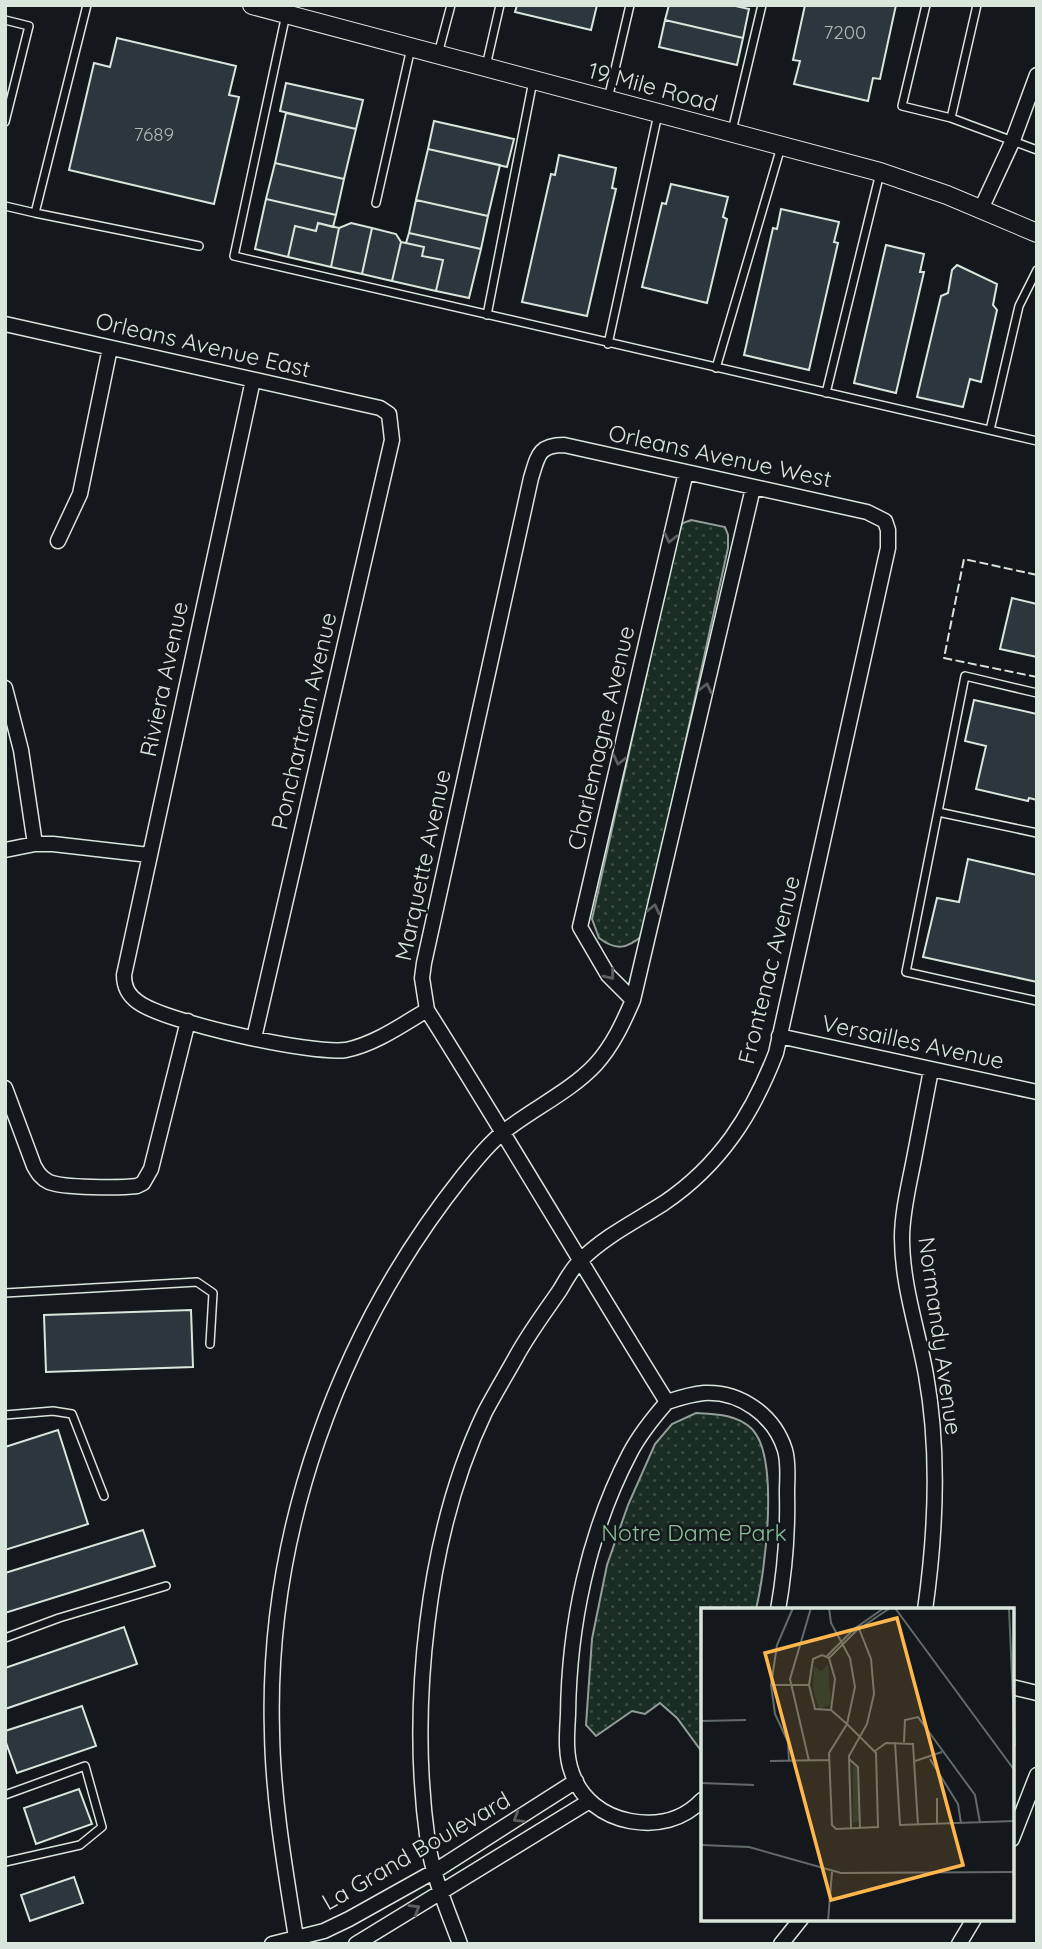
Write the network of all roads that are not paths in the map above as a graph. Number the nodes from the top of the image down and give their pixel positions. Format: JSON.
{"nodes":[{"id":1,"x":87,"y":5,"type":"edge"},
{"id":2,"x":252,"y":5,"type":"edge"},
{"id":3,"x":451,"y":5,"type":"edge"},
{"id":4,"x":500,"y":5,"type":"edge"},
{"id":5,"x":630,"y":5,"type":"edge"},
{"id":6,"x":762,"y":5,"type":"edge"},
{"id":7,"x":926,"y":5,"type":"edge"},
{"id":8,"x":977,"y":5,"type":"edge"},
{"id":9,"x":287,"y":10,"type":"edge"},
{"id":10,"x":5,"y":20,"type":"edge"},
{"id":11,"x":411,"y":48,"type":"junction"},
{"id":12,"x":438,"y":55,"type":"junction"},
{"id":13,"x":486,"y":68,"type":"junction"},
{"id":14,"x":1037,"y":75,"type":"edge"},
{"id":15,"x":533,"y":80,"type":"junction"},
{"id":16,"x":607,"y":100,"type":"junction"},
{"id":17,"x":658,"y":113,"type":"junction"},
{"id":18,"x":951,"y":118,"type":"junction"},
{"id":19,"x":5,"y":122,"type":"edge"},
{"id":20,"x":732,"y":133,"type":"junction"},
{"id":21,"x":1013,"y":140,"type":"junction"},
{"id":22,"x":781,"y":146,"type":"junction"},
{"id":23,"x":1037,"y":150,"type":"edge"},
{"id":24,"x":880,"y":172,"type":"junction"},
{"id":25,"x":376,"y":203,"type":"dead end"},
{"id":26,"x":5,"y":206,"type":"edge"},
{"id":27,"x":981,"y":209,"type":"junction"},
{"id":28,"x":35,"y":213,"type":"junction"},
{"id":29,"x":1037,"y":233,"type":"edge"},
{"id":30,"x":199,"y":246,"type":"dead end"},
{"id":31,"x":1037,"y":271,"type":"edge"},
{"id":32,"x":486,"y":315,"type":"junction"},
{"id":33,"x":5,"y":324,"type":"edge"},
{"id":34,"x":608,"y":344,"type":"junction"},
{"id":35,"x":110,"y":348,"type":"junction"},
{"id":36,"x":716,"y":368,"type":"junction"},
{"id":37,"x":253,"y":380,"type":"junction"},
{"id":38,"x":825,"y":393,"type":"junction"},
{"id":39,"x":389,"y":414,"type":"joint"},
{"id":40,"x":990,"y":430,"type":"junction"},
{"id":41,"x":1037,"y":440,"type":"edge"},
{"id":42,"x":544,"y":448,"type":"joint"},
{"id":43,"x":685,"y":472,"type":"junction"},
{"id":44,"x":753,"y":488,"type":"junction"},
{"id":45,"x":885,"y":522,"type":"joint"},
{"id":46,"x":58,"y":541,"type":"dead end"},
{"id":47,"x":5,"y":688,"type":"edge"},
{"id":48,"x":1037,"y":693,"type":"edge"},
{"id":49,"x":937,"y":812,"type":"junction"},
{"id":50,"x":1037,"y":832,"type":"edge"},
{"id":51,"x":35,"y":844,"type":"junction"},
{"id":52,"x":5,"y":850,"type":"edge"},
{"id":53,"x":149,"y":855,"type":"junction"},
{"id":54,"x":633,"y":1000,"type":"junction"},
{"id":55,"x":1037,"y":1001,"type":"edge"},
{"id":56,"x":427,"y":1010,"type":"junction"},
{"id":57,"x":188,"y":1021,"type":"junction"},
{"id":58,"x":779,"y":1036,"type":"junction"},
{"id":59,"x":254,"y":1038,"type":"junction"},
{"id":60,"x":931,"y":1070,"type":"junction"},
{"id":61,"x":5,"y":1088,"type":"edge"},
{"id":62,"x":1037,"y":1092,"type":"edge"},
{"id":63,"x":504,"y":1131,"type":"junction"},
{"id":64,"x":579,"y":1261,"type":"junction"},
{"id":65,"x":5,"y":1293,"type":"edge"},
{"id":66,"x":210,"y":1345,"type":"dead end"},
{"id":67,"x":667,"y":1402,"type":"junction"},
{"id":68,"x":5,"y":1415,"type":"edge"},
{"id":69,"x":104,"y":1496,"type":"dead end"},
{"id":70,"x":166,"y":1586,"type":"dead end"},
{"id":71,"x":778,"y":1608,"type":"edge"},
{"id":72,"x":926,"y":1608,"type":"edge"},
{"id":73,"x":5,"y":1638,"type":"edge"},
{"id":74,"x":1014,"y":1687,"type":"edge"},
{"id":75,"x":1037,"y":1693,"type":"edge"},
{"id":76,"x":1037,"y":1775,"type":"edge"},
{"id":77,"x":576,"y":1782,"type":"junction"},
{"id":78,"x":5,"y":1795,"type":"edge"},
{"id":79,"x":701,"y":1801,"type":"edge"},
{"id":80,"x":588,"y":1802,"type":"junction"},
{"id":81,"x":1014,"y":1834,"type":"edge"},
{"id":82,"x":5,"y":1862,"type":"edge"},
{"id":83,"x":435,"y":1871,"type":"junction"},
{"id":84,"x":442,"y":1892,"type":"junction"},
{"id":85,"x":799,"y":1921,"type":"edge"},
{"id":86,"x":973,"y":1921,"type":"edge"},
{"id":87,"x":296,"y":1941,"type":"edge"},
{"id":88,"x":272,"y":1944,"type":"edge"},
{"id":89,"x":356,"y":1944,"type":"edge"},
{"id":90,"x":460,"y":1944,"type":"edge"},
{"id":91,"x":781,"y":1944,"type":"edge"},
{"id":92,"x":959,"y":1944,"type":"edge"}],
"edges":[{"from":1,"to":28,"type":"lane"},
{"from":2,"to":9,"type":"street","name":"19 Mile Road"},
{"from":3,"to":12,"type":"lane"},
{"from":4,"to":13,"type":"lane"},
{"from":5,"to":16,"type":"lane"},
{"from":6,"to":20,"type":"lane"},
{"from":7,"to":18,"type":"lane"},
{"from":8,"to":18,"type":"lane"},
{"from":9,"to":11,"type":"street","name":"19 Mile Road"},
{"from":9,"to":32,"type":"lane"},
{"from":10,"to":19,"type":"lane"},
{"from":11,"to":12,"type":"street","name":"19 Mile Road"},
{"from":11,"to":25,"type":"lane"},
{"from":12,"to":13,"type":"street","name":"19 Mile Road"},
{"from":13,"to":15,"type":"street","name":"19 Mile Road"},
{"from":14,"to":21,"type":"street"},
{"from":15,"to":16,"type":"street","name":"19 Mile Road"},
{"from":15,"to":32,"type":"lane"},
{"from":16,"to":17,"type":"street","name":"19 Mile Road"},
{"from":17,"to":20,"type":"street","name":"19 Mile Road"},
{"from":17,"to":34,"type":"lane"},
{"from":18,"to":21,"type":"lane"},
{"from":20,"to":22,"type":"street","name":"19 Mile Road"},
{"from":21,"to":23,"type":"lane"},
{"from":21,"to":27,"type":"street"},
{"from":22,"to":24,"type":"street","name":"19 Mile Road"},
{"from":22,"to":36,"type":"lane"},
{"from":24,"to":27,"type":"street","name":"19 Mile Road"},
{"from":24,"to":38,"type":"lane"},
{"from":26,"to":28,"type":"lane"},
{"from":27,"to":29,"type":"street","name":"19 Mile Road"},
{"from":28,"to":30,"type":"lane"},
{"from":31,"to":40,"type":"lane"},
{"from":32,"to":34,"type":"lane"},
{"from":33,"to":35,"type":"street","name":"Orleans Avenue East"},
{"from":34,"to":36,"type":"lane"},
{"from":35,"to":37,"type":"street","name":"Orleans Avenue East"},
{"from":35,"to":46,"type":"street"},
{"from":36,"to":38,"type":"lane"},
{"from":37,"to":39,"type":"street","name":"Orleans Avenue East"},
{"from":37,"to":53,"type":"street","name":"Riviera Avenue"},
{"from":38,"to":40,"type":"lane"},
{"from":39,"to":59,"type":"street","name":"Ponchartrain Avenue"},
{"from":40,"to":41,"type":"lane"},
{"from":42,"to":43,"type":"street","name":"Orleans Avenue West"},
{"from":42,"to":56,"type":"street","name":"Marquette Avenue"},
{"from":43,"to":44,"type":"street","name":"Orleans Avenue West"},
{"from":43,"to":54,"type":"street","name":"Charlemagne Avenue","one_way":true},
{"from":44,"to":45,"type":"street","name":"Orleans Avenue West"},
{"from":54,"to":44,"type":"street","one_way":true},
{"from":45,"to":58,"type":"street","name":"Frontenac Avenue"},
{"from":47,"to":51,"type":"street"},
{"from":48,"to":49,"type":"lane"},
{"from":49,"to":50,"type":"lane"},
{"from":49,"to":55,"type":"lane"},
{"from":51,"to":52,"type":"street"},
{"from":51,"to":53,"type":"street"},
{"from":53,"to":57,"type":"street","name":"Riviera Avenue"},
{"from":54,"to":63,"type":"street"},
{"from":56,"to":59,"type":"street"},
{"from":56,"to":63,"type":"street","name":"Marquette Avenue"},
{"from":57,"to":59,"type":"street"},
{"from":57,"to":61,"type":"street"},
{"from":58,"to":60,"type":"street","name":"Versailles Avenue"},
{"from":58,"to":64,"type":"street","name":"Frontenac Avenue"},
{"from":60,"to":62,"type":"street","name":"Versailles Avenue"},
{"from":60,"to":72,"type":"street","name":"Normandy Avenue"},
{"from":63,"to":64,"type":"street","name":"Marquette Avenue"},
{"from":63,"to":87,"type":"street"},
{"from":64,"to":67,"type":"street","name":"Marquette Avenue"},
{"from":64,"to":83,"type":"street","name":"Frontenac Avenue"},
{"from":65,"to":66,"type":"lane"},
{"from":67,"to":71,"type":"street"},
{"from":67,"to":77,"type":"street"},
{"from":68,"to":69,"type":"lane"},
{"from":70,"to":73,"type":"lane"},
{"from":74,"to":75,"type":"street"},
{"from":76,"to":81,"type":"street"},
{"from":77,"to":80,"type":"street"},
{"from":77,"to":83,"type":"street","name":"La Grand Boulevard","one_way":true},
{"from":78,"to":82,"type":"lane"},
{"from":79,"to":80,"type":"street"},
{"from":80,"to":84,"type":"street","name":"La Grand Boulevard"},
{"from":83,"to":84,"type":"street","name":"Frontenac Avenue"},
{"from":83,"to":87,"type":"street","name":"La Grand Boulevard"},
{"from":89,"to":84,"type":"street","name":"La Grand Boulevard","one_way":true},
{"from":84,"to":90,"type":"street","name":"Frontenac Avenue"},
{"from":85,"to":91,"type":"street"},
{"from":86,"to":92,"type":"street"},
{"from":87,"to":88,"type":"street","name":"La Grand Boulevard"}]}
